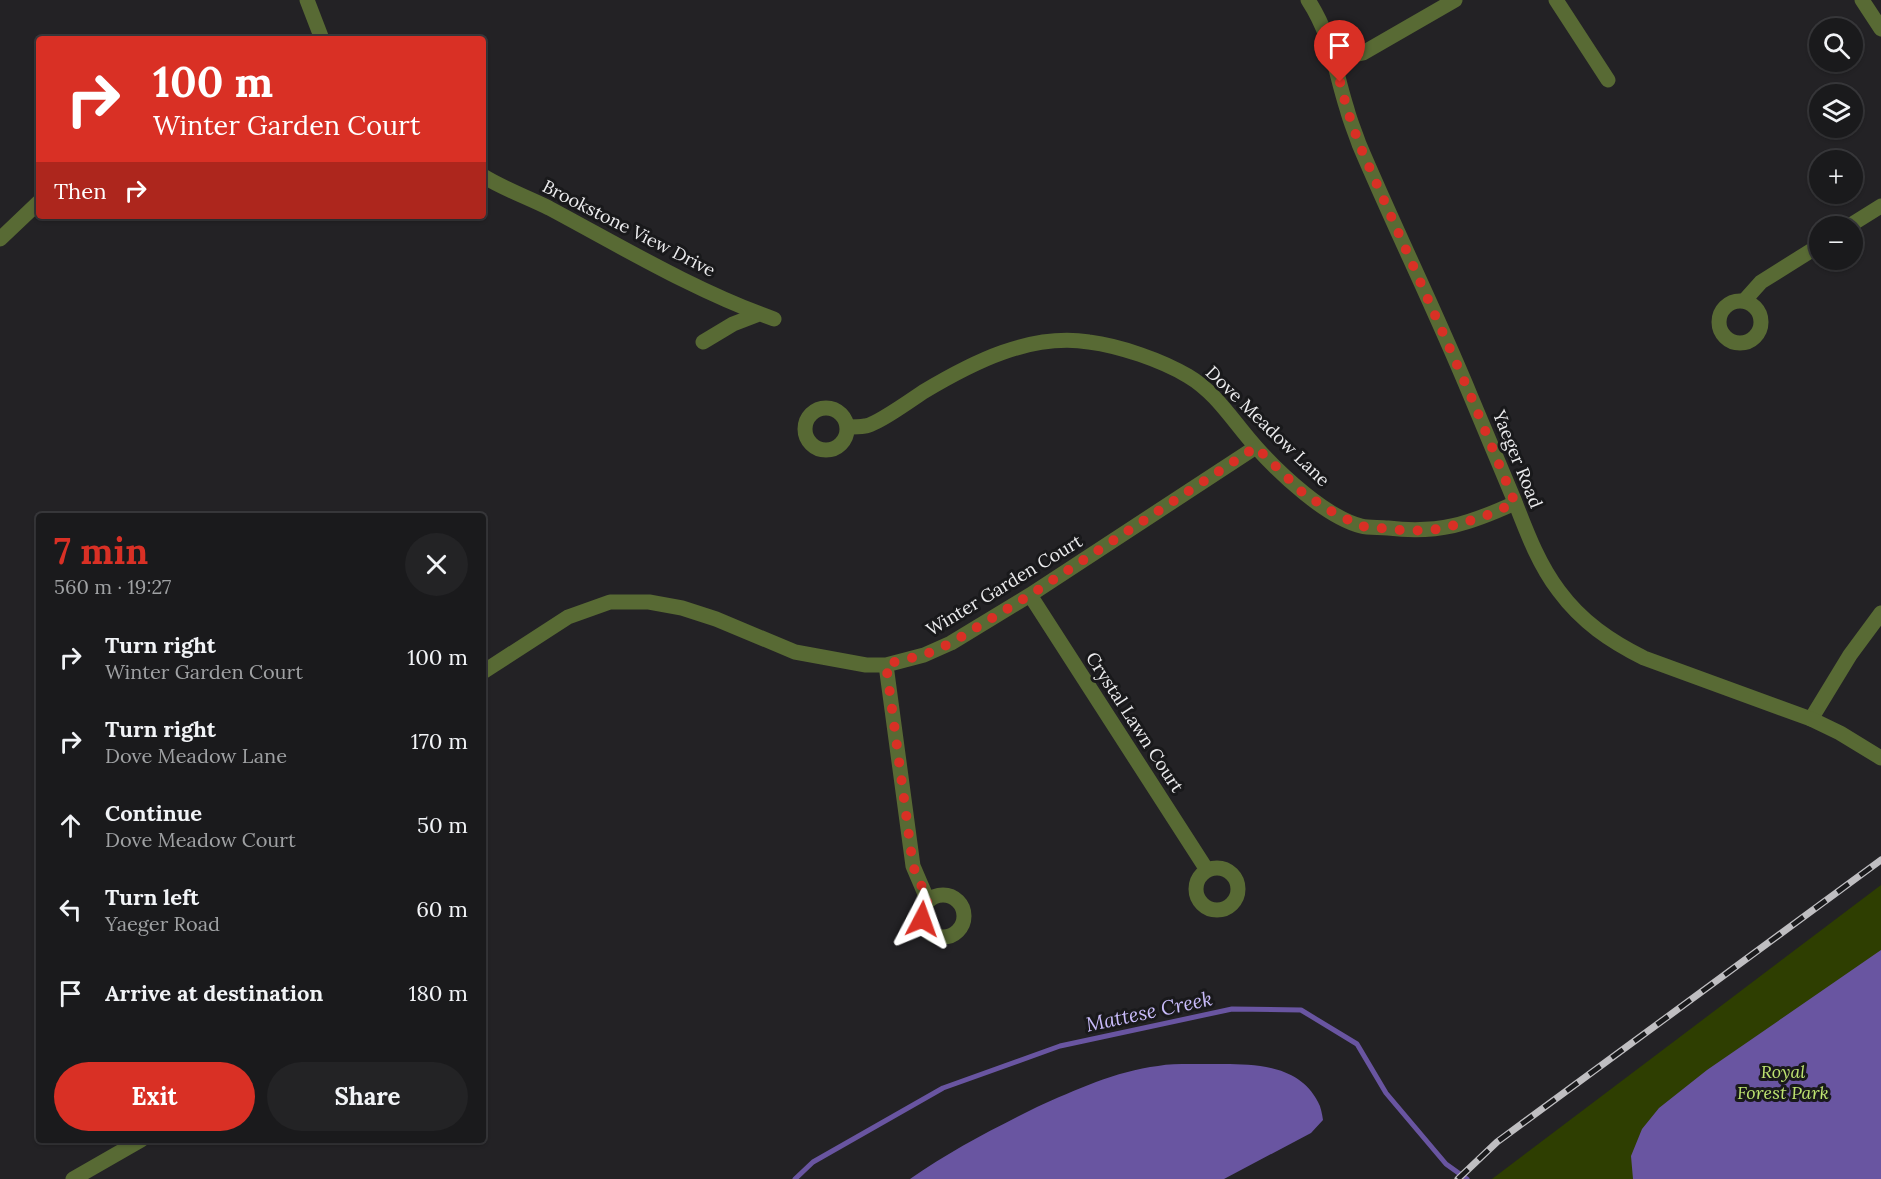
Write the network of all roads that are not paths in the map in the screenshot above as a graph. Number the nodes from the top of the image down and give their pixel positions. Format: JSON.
{"nodes":[{"id":1,"x":307,"y":0,"type":"edge"},
{"id":2,"x":1308,"y":0,"type":"edge"},
{"id":3,"x":1455,"y":0,"type":"edge"},
{"id":4,"x":1556,"y":0,"type":"edge"},
{"id":5,"x":1862,"y":0,"type":"edge"},
{"id":6,"x":1881,"y":29,"type":"edge"},
{"id":7,"x":321,"y":36,"type":"edge"},
{"id":8,"x":1335,"y":59,"type":"junction"},
{"id":9,"x":1608,"y":81,"type":"dead end"},
{"id":10,"x":486,"y":177,"type":"edge"},
{"id":11,"x":36,"y":205,"type":"edge"},
{"id":12,"x":1881,"y":206,"type":"edge"},
{"id":13,"x":1863,"y":217,"type":"edge"},
{"id":14,"x":0,"y":239,"type":"edge"},
{"id":15,"x":1809,"y":252,"type":"edge"},
{"id":16,"x":1744,"y":301,"type":"dead end"},
{"id":17,"x":759,"y":314,"type":"junction"},
{"id":18,"x":774,"y":319,"type":"dead end"},
{"id":19,"x":703,"y":342,"type":"dead end"},
{"id":20,"x":847,"y":427,"type":"dead end"},
{"id":21,"x":1256,"y":447,"type":"junction"},
{"id":22,"x":1515,"y":503,"type":"junction"},
{"id":23,"x":1030,"y":595,"type":"junction"},
{"id":24,"x":1881,"y":613,"type":"edge"},
{"id":25,"x":886,"y":664,"type":"junction"},
{"id":26,"x":486,"y":670,"type":"edge"},
{"id":27,"x":1811,"y":719,"type":"junction"},
{"id":28,"x":1881,"y":758,"type":"edge"},
{"id":29,"x":1207,"y":870,"type":"dead end"},
{"id":30,"x":928,"y":901,"type":"dead end"},
{"id":31,"x":136,"y":1143,"type":"edge"},
{"id":32,"x":73,"y":1179,"type":"edge"}],
"edges":[{"from":1,"to":7,"type":"street"},
{"from":2,"to":8,"type":"street","name":"Yaeger Road"},
{"from":3,"to":8,"type":"street"},
{"from":4,"to":9,"type":"street"},
{"from":5,"to":6,"type":"street"},
{"from":8,"to":22,"type":"street","name":"Yaeger Road"},
{"from":10,"to":17,"type":"street","name":"Brookstone View Drive"},
{"from":11,"to":14,"type":"street"},
{"from":12,"to":13,"type":"street"},
{"from":15,"to":16,"type":"street"},
{"from":17,"to":18,"type":"street","name":"Brookstone View Drive"},
{"from":17,"to":19,"type":"street"},
{"from":20,"to":21,"type":"street","name":"Dove Meadow Lane"},
{"from":21,"to":22,"type":"street","name":"Dove Meadow Lane"},
{"from":21,"to":23,"type":"street","name":"Winter Garden Court"},
{"from":22,"to":27,"type":"street","name":"Yaeger Road"},
{"from":23,"to":25,"type":"street","name":"Winter Garden Court"},
{"from":23,"to":29,"type":"street","name":"Crystal Lawn Court"},
{"from":24,"to":27,"type":"street"},
{"from":25,"to":26,"type":"street","name":"Winter Garden Court"},
{"from":25,"to":30,"type":"street"},
{"from":27,"to":28,"type":"street","name":"Yaeger Road"},
{"from":31,"to":32,"type":"street"}]}
